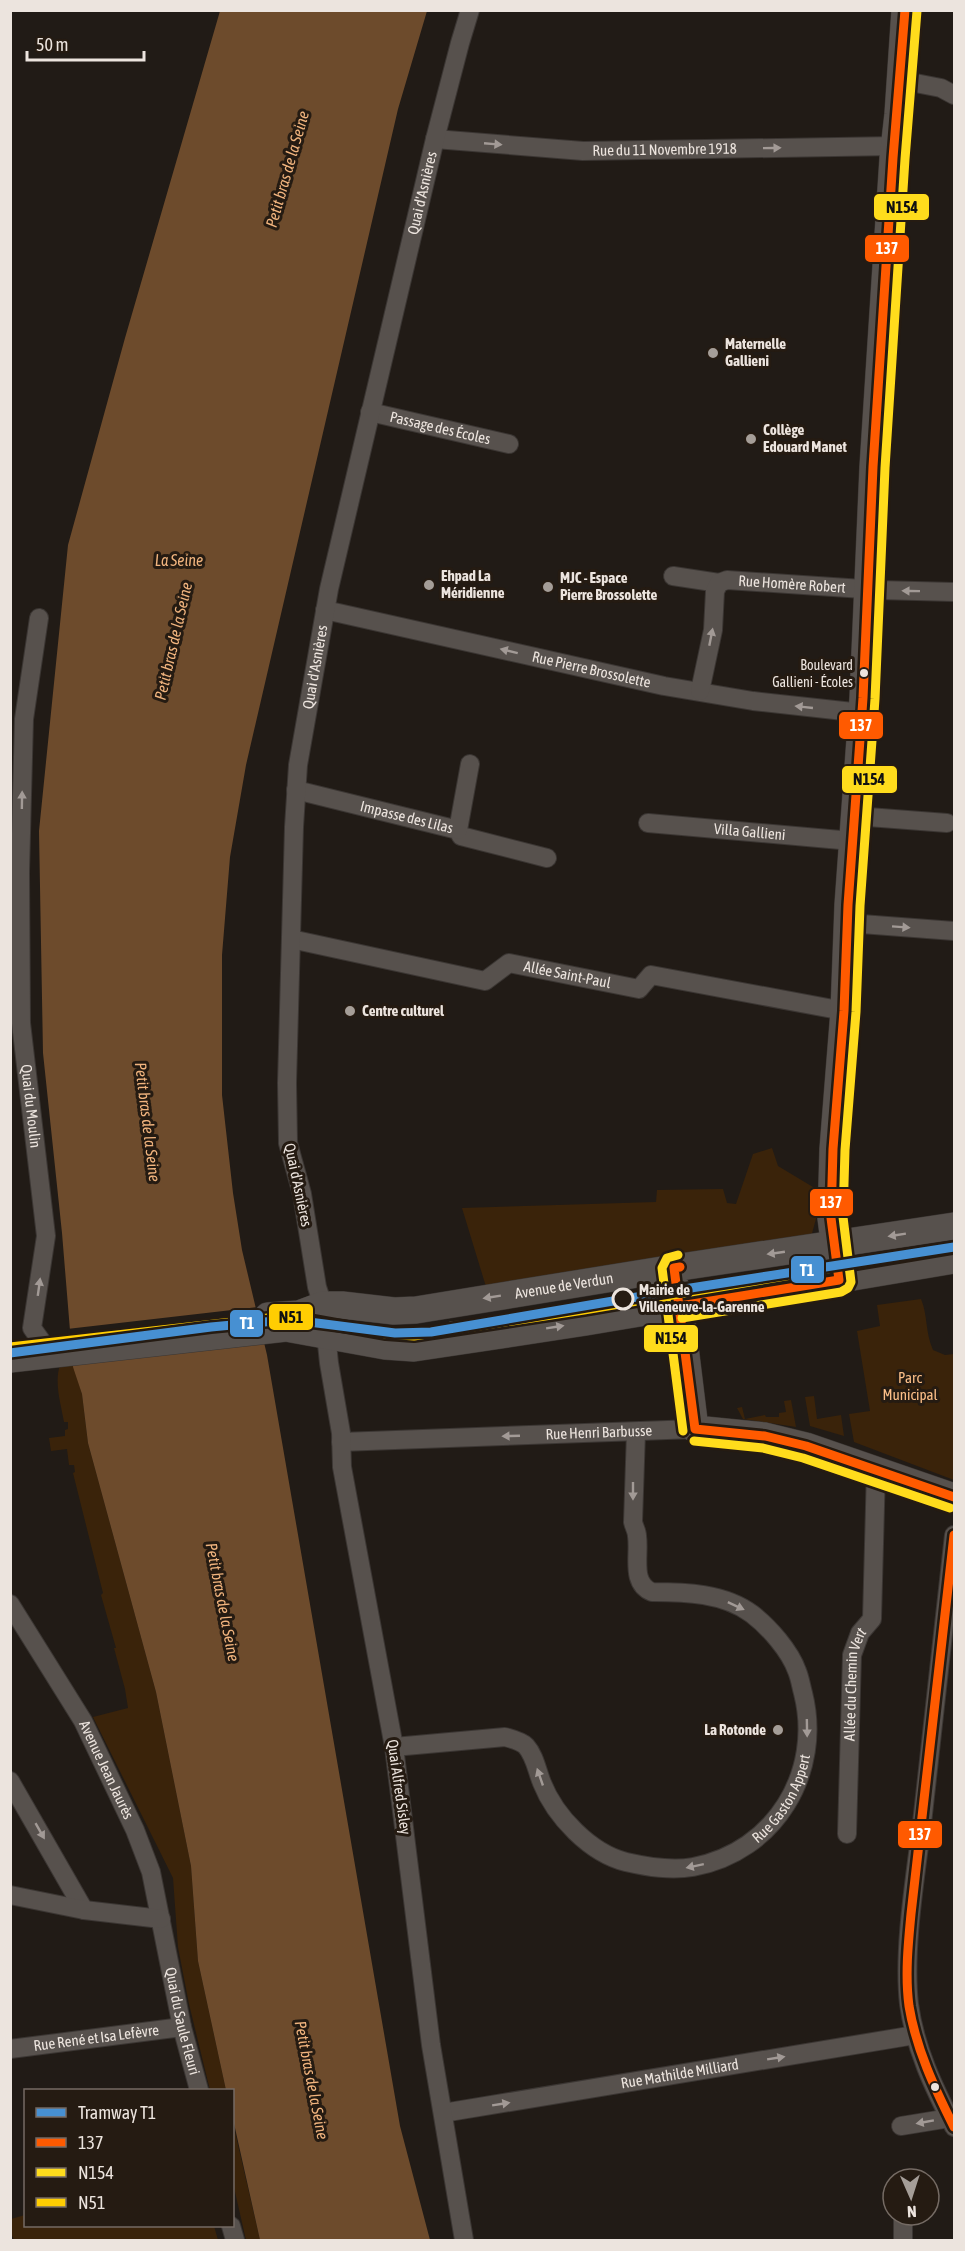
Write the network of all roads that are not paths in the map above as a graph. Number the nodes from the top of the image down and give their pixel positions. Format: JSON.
{"nodes":[{"id":1,"x":470,"y":10,"type":"edge"},
{"id":2,"x":905,"y":10,"type":"edge"},
{"id":3,"x":900,"y":80,"type":"junction"},
{"id":4,"x":954,"y":95,"type":"edge"},
{"id":5,"x":435,"y":139,"type":"junction"},
{"id":6,"x":895,"y":146,"type":"junction"},
{"id":7,"x":370,"y":412,"type":"junction"},
{"id":8,"x":509,"y":444,"type":"dead end"},
{"id":9,"x":673,"y":576,"type":"dead end"},
{"id":10,"x":719,"y":583,"type":"junction"},
{"id":11,"x":868,"y":590,"type":"junction"},
{"id":12,"x":954,"y":592,"type":"edge"},
{"id":13,"x":325,"y":610,"type":"junction"},
{"id":14,"x":39,"y":618,"type":"dead end"},
{"id":15,"x":700,"y":691,"type":"junction"},
{"id":16,"x":10,"y":706,"type":"edge"},
{"id":17,"x":862,"y":713,"type":"junction"},
{"id":18,"x":24,"y":719,"type":"junction"},
{"id":19,"x":471,"y":764,"type":"dead end"},
{"id":20,"x":296,"y":790,"type":"junction"},
{"id":21,"x":648,"y":823,"type":"dead end"},
{"id":22,"x":947,"y":823,"type":"dead end"},
{"id":23,"x":854,"y":828,"type":"junction"},
{"id":24,"x":458,"y":830,"type":"junction"},
{"id":25,"x":547,"y":858,"type":"dead end"},
{"id":26,"x":15,"y":871,"type":"edge"},
{"id":27,"x":848,"y":923,"type":"junction"},
{"id":28,"x":954,"y":931,"type":"edge"},
{"id":29,"x":291,"y":939,"type":"junction"},
{"id":30,"x":844,"y":1011,"type":"junction"},
{"id":31,"x":954,"y":1226,"type":"edge"},
{"id":32,"x":834,"y":1245,"type":"junction"},
{"id":33,"x":954,"y":1260,"type":"edge"},
{"id":34,"x":675,"y":1268,"type":"junction"},
{"id":35,"x":839,"y":1280,"type":"junction"},
{"id":36,"x":323,"y":1305,"type":"junction"},
{"id":37,"x":680,"y":1306,"type":"junction"},
{"id":38,"x":284,"y":1321,"type":"junction"},
{"id":39,"x":327,"y":1335,"type":"junction"},
{"id":40,"x":55,"y":1345,"type":"junction"},
{"id":41,"x":10,"y":1346,"type":"edge"},
{"id":42,"x":10,"y":1359,"type":"edge"},
{"id":43,"x":695,"y":1429,"type":"junction"},
{"id":44,"x":636,"y":1432,"type":"junction"},
{"id":45,"x":341,"y":1442,"type":"junction"},
{"id":46,"x":876,"y":1468,"type":"junction"},
{"id":47,"x":954,"y":1497,"type":"edge"},
{"id":48,"x":954,"y":1534,"type":"edge"},
{"id":49,"x":10,"y":1604,"type":"edge"},
{"id":50,"x":949,"y":1631,"type":"edge"},
{"id":51,"x":394,"y":1748,"type":"junction"},
{"id":52,"x":10,"y":1781,"type":"edge"},
{"id":53,"x":847,"y":1834,"type":"dead end"},
{"id":54,"x":10,"y":1895,"type":"edge"},
{"id":55,"x":84,"y":1910,"type":"junction"},
{"id":56,"x":161,"y":1919,"type":"junction"},
{"id":57,"x":166,"y":1951,"type":"joint"},
{"id":58,"x":182,"y":2027,"type":"junction"},
{"id":59,"x":915,"y":2036,"type":"junction"},
{"id":60,"x":10,"y":2049,"type":"edge"},
{"id":61,"x":198,"y":2089,"type":"edge"},
{"id":62,"x":443,"y":2114,"type":"junction"},
{"id":63,"x":952,"y":2123,"type":"edge"},
{"id":64,"x":901,"y":2126,"type":"dead end"},
{"id":65,"x":464,"y":2241,"type":"edge"}],
"edges":[{"from":1,"to":5,"type":"street","name":"Quai d'Asnières"},
{"from":2,"to":3,"type":"main road"},
{"from":3,"to":4,"type":"street"},
{"from":3,"to":6,"type":"main road"},
{"from":5,"to":6,"type":"street","name":"Rue du 11 Novembre 1918","one_way":true},
{"from":5,"to":7,"type":"street","name":"Quai d'Asnières"},
{"from":6,"to":11,"type":"main road"},
{"from":7,"to":8,"type":"street","name":"Passage des Écoles"},
{"from":7,"to":13,"type":"street","name":"Quai d'Asnières"},
{"from":9,"to":10,"type":"street"},
{"from":10,"to":11,"type":"street","name":"Rue Homère Robert"},
{"from":15,"to":10,"type":"street","name":"Rue Homère Robert","one_way":true},
{"from":12,"to":11,"type":"street","name":"Rue Homère Robert","one_way":true},
{"from":11,"to":17,"type":"main road"},
{"from":15,"to":13,"type":"street","name":"Rue Pierre Brossolette","one_way":true},
{"from":13,"to":20,"type":"street","name":"Quai d'Asnières"},
{"from":14,"to":18,"type":"street","name":"Quai du Moulin"},
{"from":17,"to":15,"type":"street","name":"Rue Pierre Brossolette","one_way":true},
{"from":16,"to":18,"type":"street"},
{"from":17,"to":23,"type":"main road"},
{"from":26,"to":18,"type":"street","name":"Quai du Moulin","one_way":true},
{"from":19,"to":24,"type":"street"},
{"from":20,"to":24,"type":"street","name":"Impasse des Lilas"},
{"from":20,"to":29,"type":"street","name":"Quai d'Asnières"},
{"from":21,"to":23,"type":"street","name":"Villa Gallieni"},
{"from":22,"to":23,"type":"street","name":"Villa Gallieni"},
{"from":23,"to":27,"type":"main road"},
{"from":24,"to":25,"type":"street","name":"Impasse des Lilas"},
{"from":40,"to":26,"type":"street","name":"Quai du Moulin","one_way":true},
{"from":27,"to":28,"type":"street","one_way":true},
{"from":27,"to":30,"type":"main road"},
{"from":29,"to":30,"type":"street","name":"Allée Saint-Paul"},
{"from":29,"to":36,"type":"street","name":"Quai d'Asnières"},
{"from":30,"to":32,"type":"main road"},
{"from":31,"to":32,"type":"main road","name":"Avenue de Verdun","one_way":true},
{"from":32,"to":34,"type":"main road","name":"Avenue de Verdun","one_way":true},
{"from":32,"to":35,"type":"main road"},
{"from":33,"to":35,"type":"main road"},
{"from":34,"to":36,"type":"main road","name":"Avenue de Verdun","one_way":true},
{"from":34,"to":37,"type":"main road"},
{"from":35,"to":37,"type":"main road"},
{"from":36,"to":38,"type":"main road","name":"Avenue de Verdun"},
{"from":36,"to":39,"type":"street","name":"Quai d'Asnières"},
{"from":39,"to":37,"type":"main road","one_way":true},
{"from":37,"to":43,"type":"main road"},
{"from":38,"to":39,"type":"main road"},
{"from":38,"to":40,"type":"main road"},
{"from":39,"to":45,"type":"street","name":"Quai Alfred Sisley"},
{"from":40,"to":41,"type":"main road"},
{"from":40,"to":42,"type":"main road"},
{"from":43,"to":44,"type":"street","name":"Rue Henri Barbusse"},
{"from":43,"to":46,"type":"main road","name":"Rue Henri Barbusse"},
{"from":44,"to":45,"type":"street","name":"Rue Henri Barbusse","one_way":true},
{"from":44,"to":51,"type":"street","name":"Rue Gaston Appert","one_way":true},
{"from":45,"to":51,"type":"street","name":"Quai Alfred Sisley"},
{"from":46,"to":47,"type":"main road","name":"Rue Henri Barbusse"},
{"from":46,"to":53,"type":"street","name":"Allée du Chemin Vert"},
{"from":48,"to":50,"type":"street"},
{"from":49,"to":56,"type":"street","name":"Avenue Jean Jaurès"},
{"from":50,"to":59,"type":"street"},
{"from":51,"to":62,"type":"street","name":"Quai Alfred Sisley"},
{"from":52,"to":55,"type":"street","one_way":true},
{"from":54,"to":55,"type":"street"},
{"from":55,"to":56,"type":"street"},
{"from":56,"to":57,"type":"street","name":"Avenue Jean Jaurès"},
{"from":57,"to":58,"type":"street","name":"Quai du Saule Fleuri"},
{"from":58,"to":60,"type":"street","name":"Rue René et Isa Lefèvre"},
{"from":58,"to":61,"type":"street","name":"Quai du Saule Fleuri"},
{"from":62,"to":59,"type":"street","name":"Rue Mathilde Milliard","one_way":true},
{"from":59,"to":63,"type":"street"},
{"from":62,"to":65,"type":"street","name":"Quai Alfred Sisley"},
{"from":63,"to":64,"type":"street","one_way":true}]}
